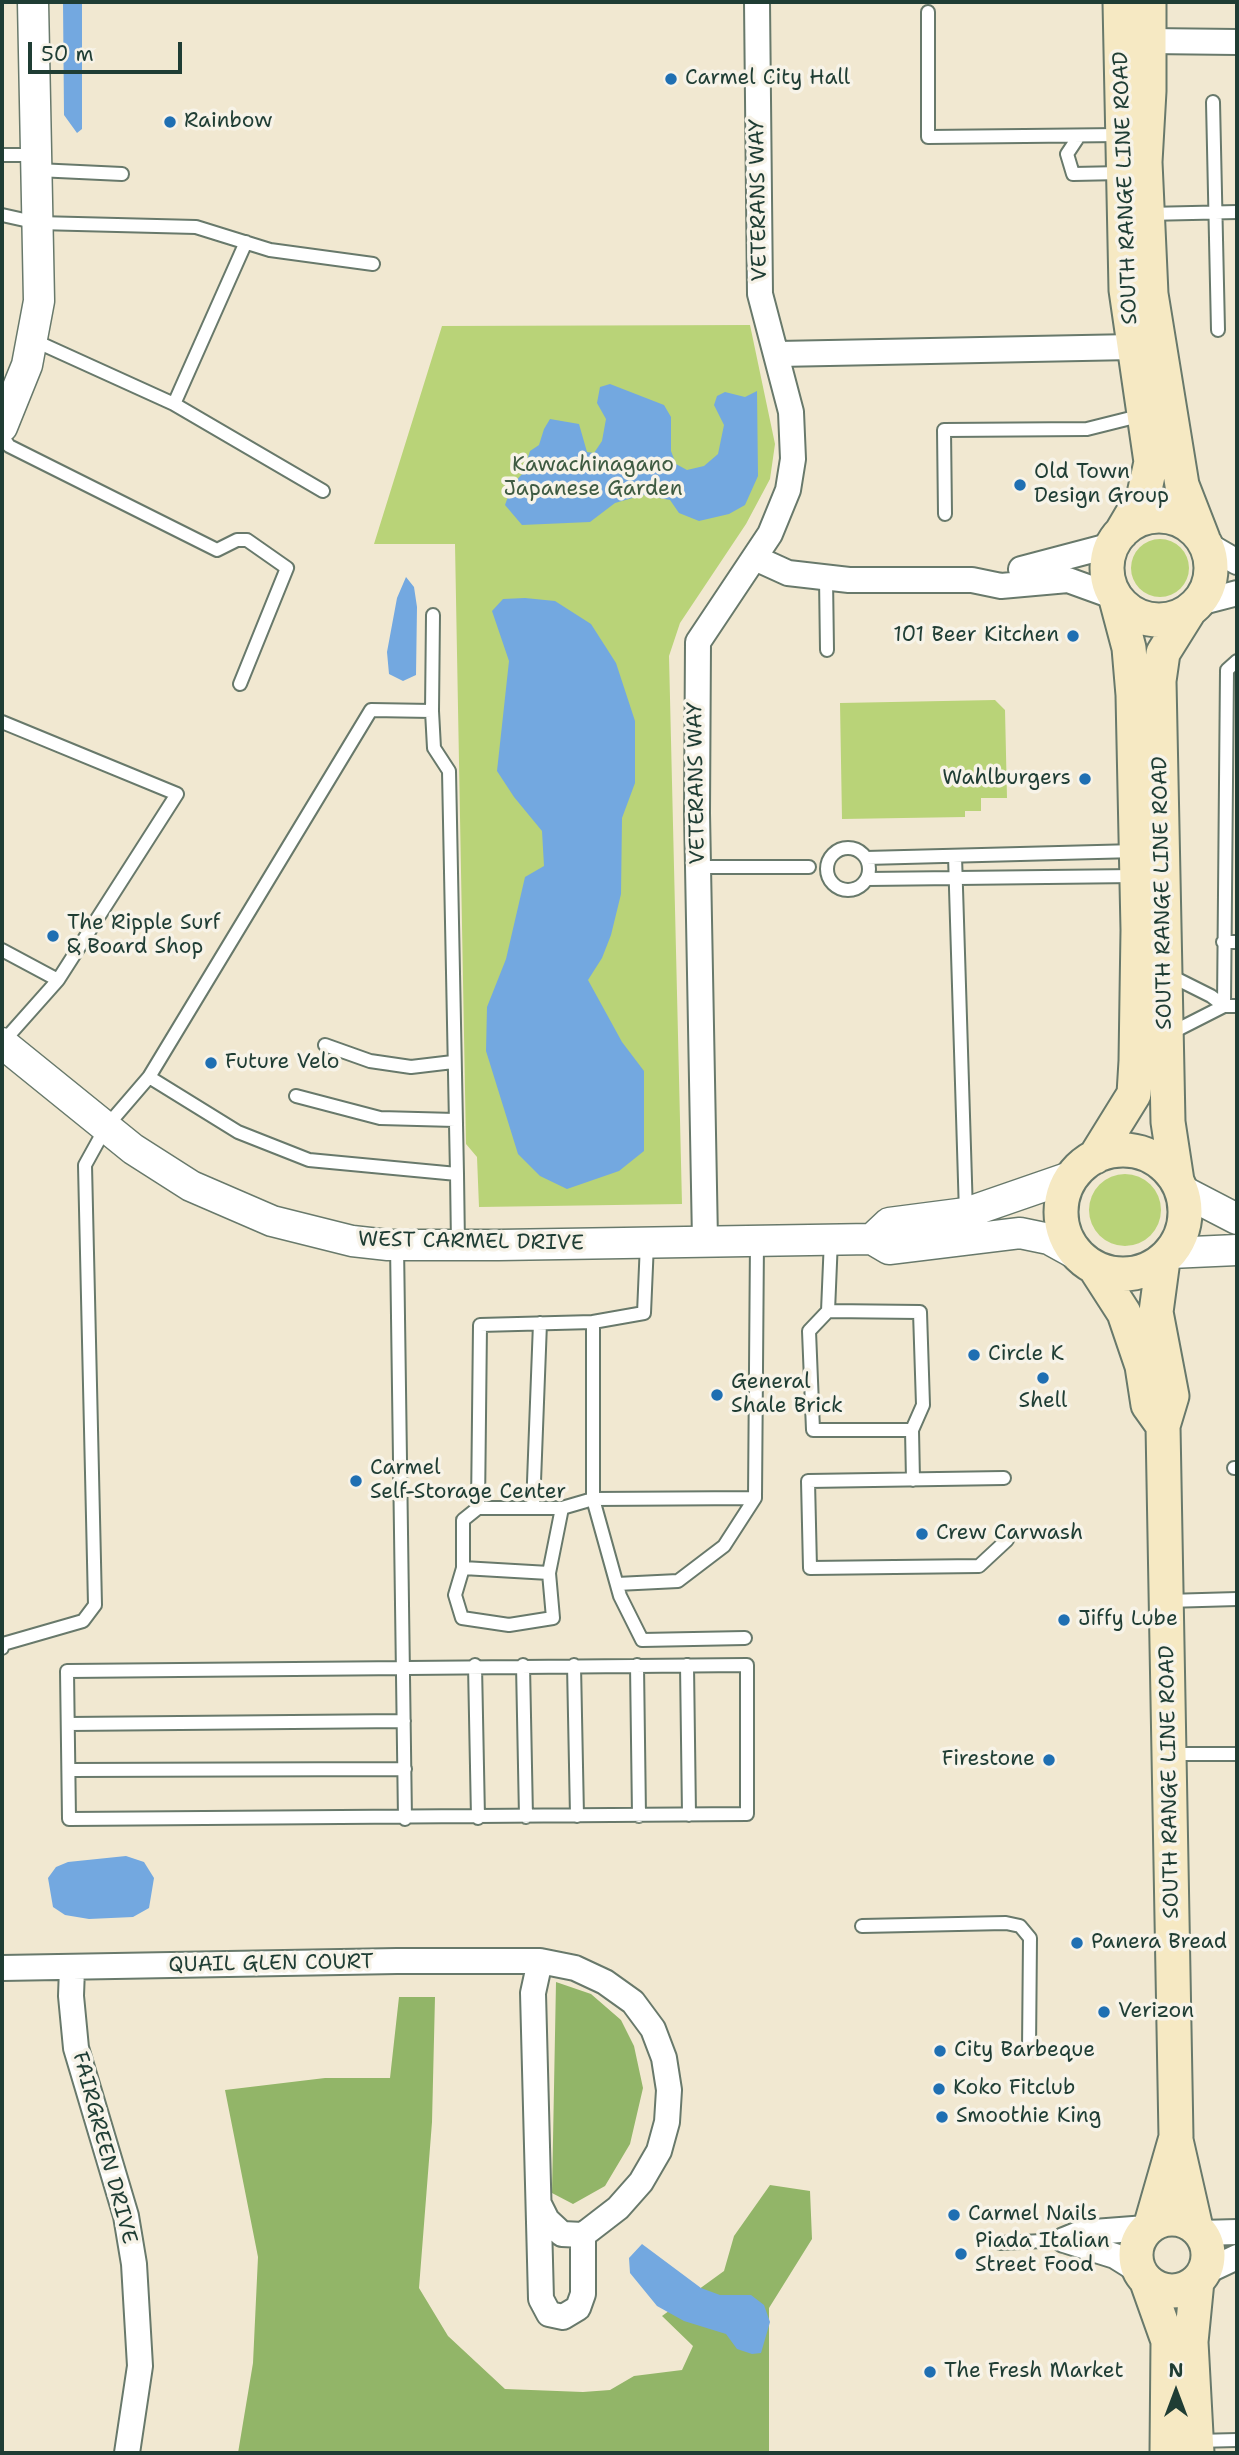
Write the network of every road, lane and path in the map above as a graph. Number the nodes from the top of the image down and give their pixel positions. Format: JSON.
{"nodes":[{"id":1,"x":33,"y":2,"type":"edge"},
{"id":2,"x":757,"y":2,"type":"edge"},
{"id":3,"x":1120,"y":2,"type":"edge"},
{"id":4,"x":1149,"y":2,"type":"edge"},
{"id":5,"x":928,"y":12,"type":"dead end"},
{"id":6,"x":1149,"y":41,"type":"junction"},
{"id":7,"x":1237,"y":42,"type":"edge"},
{"id":8,"x":1213,"y":102,"type":"dead end"},
{"id":9,"x":1122,"y":135,"type":"junction"},
{"id":10,"x":1079,"y":136,"type":"junction"},
{"id":11,"x":2,"y":156,"type":"edge"},
{"id":12,"x":37,"y":162,"type":"junction"},
{"id":13,"x":1122,"y":173,"type":"junction"},
{"id":14,"x":122,"y":174,"type":"dead end"},
{"id":15,"x":1215,"y":212,"type":"junction"},
{"id":16,"x":1237,"y":212,"type":"edge"},
{"id":17,"x":1147,"y":214,"type":"junction"},
{"id":18,"x":2,"y":215,"type":"edge"},
{"id":19,"x":38,"y":223,"type":"junction"},
{"id":20,"x":246,"y":243,"type":"junction"},
{"id":21,"x":373,"y":264,"type":"dead end"},
{"id":22,"x":1218,"y":330,"type":"dead end"},
{"id":23,"x":33,"y":340,"type":"junction"},
{"id":24,"x":1133,"y":347,"type":"junction"},
{"id":25,"x":778,"y":354,"type":"junction"},
{"id":26,"x":174,"y":404,"type":"junction"},
{"id":27,"x":1144,"y":415,"type":"junction"},
{"id":28,"x":2,"y":427,"type":"edge"},
{"id":29,"x":2,"y":436,"type":"edge"},
{"id":30,"x":323,"y":491,"type":"dead end"},
{"id":31,"x":945,"y":514,"type":"dead end"},
{"id":32,"x":1116,"y":539,"type":"junction"},
{"id":33,"x":1205,"y":542,"type":"junction"},
{"id":34,"x":755,"y":558,"type":"junction"},
{"id":35,"x":1237,"y":562,"type":"edge"},
{"id":36,"x":826,"y":578,"type":"junction"},
{"id":37,"x":972,"y":580,"type":"junction"},
{"id":38,"x":1237,"y":593,"type":"edge"},
{"id":39,"x":1115,"y":598,"type":"junction"},
{"id":40,"x":1194,"y":608,"type":"junction"},
{"id":41,"x":433,"y":615,"type":"dead end"},
{"id":42,"x":827,"y":650,"type":"dead end"},
{"id":43,"x":1237,"y":662,"type":"edge"},
{"id":44,"x":240,"y":684,"type":"dead end"},
{"id":45,"x":1232,"y":705,"type":"edge"},
{"id":46,"x":432,"y":711,"type":"junction"},
{"id":47,"x":2,"y":722,"type":"edge"},
{"id":48,"x":1231,"y":761,"type":"edge"},
{"id":49,"x":1231,"y":825,"type":"edge"},
{"id":50,"x":955,"y":856,"type":"junction"},
{"id":51,"x":866,"y":858,"type":"junction"},
{"id":52,"x":1137,"y":864,"type":"junction"},
{"id":53,"x":698,"y":867,"type":"junction"},
{"id":54,"x":809,"y":867,"type":"dead end"},
{"id":55,"x":956,"y":878,"type":"junction"},
{"id":56,"x":867,"y":879,"type":"junction"},
{"id":57,"x":1223,"y":885,"type":"junction"},
{"id":58,"x":1237,"y":885,"type":"edge"},
{"id":59,"x":1223,"y":942,"type":"junction"},
{"id":60,"x":1237,"y":942,"type":"edge"},
{"id":61,"x":2,"y":950,"type":"edge"},
{"id":62,"x":1164,"y":972,"type":"junction"},
{"id":63,"x":58,"y":980,"type":"junction"},
{"id":64,"x":1231,"y":1006,"type":"edge"},
{"id":65,"x":1166,"y":1036,"type":"junction"},
{"id":66,"x":2,"y":1043,"type":"edge"},
{"id":67,"x":326,"y":1045,"type":"dead end"},
{"id":68,"x":453,"y":1062,"type":"junction"},
{"id":69,"x":149,"y":1077,"type":"junction"},
{"id":70,"x":296,"y":1096,"type":"dead end"},
{"id":71,"x":456,"y":1120,"type":"junction"},
{"id":72,"x":106,"y":1127,"type":"junction"},
{"id":73,"x":1084,"y":1167,"type":"junction"},
{"id":74,"x":457,"y":1174,"type":"junction"},
{"id":75,"x":1179,"y":1185,"type":"junction"},
{"id":76,"x":966,"y":1213,"type":"junction"},
{"id":77,"x":1237,"y":1219,"type":"edge"},
{"id":78,"x":831,"y":1239,"type":"junction"},
{"id":79,"x":872,"y":1239,"type":"junction"},
{"id":80,"x":757,"y":1240,"type":"junction"},
{"id":81,"x":705,"y":1241,"type":"junction"},
{"id":82,"x":646,"y":1242,"type":"junction"},
{"id":83,"x":397,"y":1245,"type":"junction"},
{"id":84,"x":458,"y":1245,"type":"junction"},
{"id":85,"x":1237,"y":1250,"type":"edge"},
{"id":86,"x":1167,"y":1257,"type":"junction"},
{"id":87,"x":1087,"y":1262,"type":"junction"},
{"id":88,"x":828,"y":1311,"type":"junction"},
{"id":89,"x":593,"y":1322,"type":"junction"},
{"id":90,"x":540,"y":1323,"type":"junction"},
{"id":91,"x":1163,"y":1426,"type":"junction"},
{"id":92,"x":912,"y":1430,"type":"junction"},
{"id":93,"x":1004,"y":1478,"type":"dead end"},
{"id":94,"x":913,"y":1480,"type":"junction"},
{"id":95,"x":755,"y":1498,"type":"junction"},
{"id":96,"x":593,"y":1499,"type":"junction"},
{"id":97,"x":478,"y":1508,"type":"junction"},
{"id":98,"x":533,"y":1508,"type":"junction"},
{"id":99,"x":562,"y":1508,"type":"junction"},
{"id":100,"x":1007,"y":1541,"type":"dead end"},
{"id":101,"x":463,"y":1569,"type":"junction"},
{"id":102,"x":550,"y":1573,"type":"junction"},
{"id":103,"x":617,"y":1584,"type":"junction"},
{"id":104,"x":1237,"y":1600,"type":"edge"},
{"id":105,"x":1166,"y":1601,"type":"junction"},
{"id":106,"x":745,"y":1638,"type":"dead end"},
{"id":107,"x":2,"y":1647,"type":"edge"},
{"id":108,"x":475,"y":1665,"type":"junction"},
{"id":109,"x":523,"y":1665,"type":"junction"},
{"id":110,"x":574,"y":1665,"type":"junction"},
{"id":111,"x":637,"y":1665,"type":"junction"},
{"id":112,"x":687,"y":1665,"type":"junction"},
{"id":113,"x":403,"y":1666,"type":"junction"},
{"id":114,"x":404,"y":1721,"type":"junction"},
{"id":115,"x":68,"y":1724,"type":"junction"},
{"id":116,"x":1169,"y":1754,"type":"junction"},
{"id":117,"x":1237,"y":1754,"type":"edge"},
{"id":118,"x":405,"y":1769,"type":"junction"},
{"id":119,"x":69,"y":1770,"type":"junction"},
{"id":120,"x":690,"y":1815,"type":"junction"},
{"id":121,"x":577,"y":1816,"type":"junction"},
{"id":122,"x":639,"y":1816,"type":"junction"},
{"id":123,"x":526,"y":1817,"type":"junction"},
{"id":124,"x":405,"y":1818,"type":"junction"},
{"id":125,"x":478,"y":1818,"type":"junction"},
{"id":126,"x":862,"y":1926,"type":"dead end"},
{"id":127,"x":540,"y":1961,"type":"junction"},
{"id":128,"x":2,"y":1968,"type":"edge"},
{"id":129,"x":72,"y":1968,"type":"junction"},
{"id":130,"x":1029,"y":2050,"type":"dead end"},
{"id":131,"x":1175,"y":2137,"type":"junction"},
{"id":132,"x":540,"y":2206,"type":"junction"},
{"id":133,"x":1149,"y":2226,"type":"junction"},
{"id":134,"x":1199,"y":2230,"type":"junction"},
{"id":135,"x":1237,"y":2232,"type":"edge"},
{"id":136,"x":583,"y":2235,"type":"junction"},
{"id":137,"x":1065,"y":2240,"type":"junction"},
{"id":138,"x":1000,"y":2243,"type":"dead end"},
{"id":139,"x":1237,"y":2257,"type":"edge"},
{"id":140,"x":1143,"y":2276,"type":"junction"},
{"id":141,"x":1200,"y":2277,"type":"junction"},
{"id":142,"x":1237,"y":2440,"type":"edge"},
{"id":143,"x":1186,"y":2449,"type":"edge"},
{"id":144,"x":127,"y":2453,"type":"edge"}],
"edges":[{"from":1,"to":12,"type":"street"},
{"from":2,"to":25,"type":"street","name":"VETERANS WAY"},
{"from":3,"to":9,"type":"main road","name":"SOUTH RANGE LINE ROAD"},
{"from":4,"to":6,"type":"main road","name":"SOUTH RANGE LINE ROAD"},
{"from":5,"to":10,"type":"lane"},
{"from":6,"to":7,"type":"street"},
{"from":6,"to":17,"type":"main road","name":"SOUTH RANGE LINE ROAD"},
{"from":8,"to":15,"type":"lane"},
{"from":9,"to":10,"type":"lane"},
{"from":9,"to":13,"type":"main road","name":"SOUTH RANGE LINE ROAD"},
{"from":10,"to":13,"type":"lane"},
{"from":11,"to":12,"type":"lane"},
{"from":12,"to":14,"type":"lane"},
{"from":12,"to":19,"type":"street"},
{"from":13,"to":24,"type":"main road","name":"SOUTH RANGE LINE ROAD"},
{"from":15,"to":16,"type":"lane"},
{"from":15,"to":17,"type":"lane"},
{"from":15,"to":22,"type":"lane"},
{"from":17,"to":33,"type":"main road","name":"SOUTH RANGE LINE ROAD"},
{"from":18,"to":19,"type":"lane"},
{"from":19,"to":20,"type":"lane"},
{"from":19,"to":23,"type":"street"},
{"from":20,"to":21,"type":"lane"},
{"from":20,"to":26,"type":"lane"},
{"from":23,"to":26,"type":"lane"},
{"from":23,"to":28,"type":"street"},
{"from":24,"to":25,"type":"street"},
{"from":24,"to":27,"type":"main road","name":"SOUTH RANGE LINE ROAD"},
{"from":25,"to":34,"type":"street","name":"VETERANS WAY"},
{"from":26,"to":30,"type":"lane"},
{"from":27,"to":31,"type":"lane"},
{"from":27,"to":32,"type":"main road","name":"SOUTH RANGE LINE ROAD"},
{"from":29,"to":44,"type":"lane"},
{"from":32,"to":33,"type":"main road"},
{"from":32,"to":37,"type":"street"},
{"from":32,"to":39,"type":"main road"},
{"from":33,"to":35,"type":"street"},
{"from":33,"to":40,"type":"main road"},
{"from":34,"to":36,"type":"street"},
{"from":34,"to":53,"type":"street","name":"VETERANS WAY"},
{"from":36,"to":37,"type":"street"},
{"from":36,"to":42,"type":"lane"},
{"from":37,"to":39,"type":"street"},
{"from":38,"to":40,"type":"street"},
{"from":39,"to":40,"type":"main road"},
{"from":39,"to":52,"type":"main road","name":"SOUTH RANGE LINE ROAD"},
{"from":40,"to":62,"type":"main road","name":"SOUTH RANGE LINE ROAD"},
{"from":41,"to":46,"type":"lane"},
{"from":43,"to":45,"type":"lane"},
{"from":45,"to":48,"type":"lane"},
{"from":46,"to":68,"type":"lane"},
{"from":46,"to":69,"type":"lane"},
{"from":47,"to":63,"type":"lane"},
{"from":48,"to":49,"type":"lane"},
{"from":49,"to":57,"type":"lane"},
{"from":50,"to":51,"type":"lane"},
{"from":50,"to":52,"type":"lane"},
{"from":50,"to":55,"type":"lane"},
{"from":51,"to":56,"type":"lane"},
{"from":51,"to":56,"type":"lane"},
{"from":52,"to":55,"type":"lane"},
{"from":52,"to":73,"type":"main road","name":"SOUTH RANGE LINE ROAD"},
{"from":53,"to":54,"type":"lane"},
{"from":53,"to":81,"type":"street","name":"VETERANS WAY"},
{"from":55,"to":56,"type":"lane"},
{"from":55,"to":76,"type":"lane"},
{"from":57,"to":58,"type":"lane"},
{"from":57,"to":59,"type":"lane"},
{"from":59,"to":60,"type":"lane"},
{"from":59,"to":64,"type":"lane"},
{"from":61,"to":63,"type":"lane"},
{"from":62,"to":64,"type":"lane"},
{"from":62,"to":65,"type":"main road","name":"SOUTH RANGE LINE ROAD"},
{"from":63,"to":66,"type":"lane"},
{"from":64,"to":65,"type":"lane"},
{"from":65,"to":75,"type":"main road","name":"SOUTH RANGE LINE ROAD"},
{"from":66,"to":72,"type":"street","name":"WEST CARMEL DRIVE"},
{"from":67,"to":68,"type":"lane"},
{"from":68,"to":71,"type":"lane"},
{"from":69,"to":72,"type":"lane"},
{"from":69,"to":74,"type":"lane"},
{"from":70,"to":71,"type":"lane"},
{"from":71,"to":74,"type":"lane"},
{"from":72,"to":83,"type":"street","name":"WEST CARMEL DRIVE"},
{"from":72,"to":107,"type":"lane"},
{"from":73,"to":75,"type":"main road"},
{"from":73,"to":76,"type":"street"},
{"from":73,"to":87,"type":"main road"},
{"from":74,"to":84,"type":"lane"},
{"from":75,"to":77,"type":"street"},
{"from":75,"to":86,"type":"main road"},
{"from":76,"to":79,"type":"street"},
{"from":78,"to":79,"type":"street","name":"WEST CARMEL DRIVE"},
{"from":78,"to":80,"type":"street","name":"WEST CARMEL DRIVE"},
{"from":78,"to":88,"type":"lane"},
{"from":79,"to":87,"type":"street","name":"WEST CARMEL DRIVE"},
{"from":80,"to":81,"type":"street","name":"WEST CARMEL DRIVE"},
{"from":80,"to":95,"type":"lane"},
{"from":81,"to":82,"type":"street","name":"WEST CARMEL DRIVE"},
{"from":82,"to":84,"type":"street","name":"WEST CARMEL DRIVE"},
{"from":82,"to":89,"type":"lane"},
{"from":83,"to":84,"type":"street","name":"WEST CARMEL DRIVE"},
{"from":83,"to":113,"type":"lane"},
{"from":85,"to":86,"type":"street"},
{"from":86,"to":87,"type":"main road"},
{"from":86,"to":91,"type":"main road","name":"SOUTH RANGE LINE ROAD"},
{"from":87,"to":91,"type":"main road","name":"SOUTH RANGE LINE ROAD"},
{"from":88,"to":92,"type":"lane"},
{"from":88,"to":92,"type":"lane"},
{"from":89,"to":90,"type":"lane"},
{"from":89,"to":96,"type":"lane"},
{"from":90,"to":97,"type":"lane"},
{"from":90,"to":98,"type":"lane"},
{"from":91,"to":105,"type":"main road","name":"SOUTH RANGE LINE ROAD"},
{"from":92,"to":94,"type":"lane"},
{"from":93,"to":94,"type":"lane"},
{"from":94,"to":100,"type":"lane"},
{"from":95,"to":96,"type":"lane"},
{"from":95,"to":103,"type":"lane"},
{"from":96,"to":99,"type":"lane"},
{"from":96,"to":103,"type":"lane"},
{"from":97,"to":98,"type":"lane"},
{"from":97,"to":101,"type":"lane"},
{"from":98,"to":99,"type":"lane"},
{"from":99,"to":102,"type":"lane"},
{"from":101,"to":102,"type":"lane"},
{"from":101,"to":102,"type":"lane"},
{"from":103,"to":106,"type":"lane"},
{"from":104,"to":105,"type":"lane"},
{"from":105,"to":116,"type":"main road","name":"SOUTH RANGE LINE ROAD"},
{"from":108,"to":109,"type":"lane"},
{"from":108,"to":113,"type":"lane"},
{"from":108,"to":125,"type":"lane"},
{"from":109,"to":110,"type":"lane"},
{"from":109,"to":123,"type":"lane"},
{"from":110,"to":111,"type":"lane"},
{"from":110,"to":121,"type":"lane"},
{"from":111,"to":112,"type":"lane"},
{"from":111,"to":122,"type":"lane"},
{"from":112,"to":120,"type":"lane"},
{"from":112,"to":120,"type":"lane"},
{"from":113,"to":114,"type":"lane"},
{"from":113,"to":115,"type":"lane"},
{"from":114,"to":115,"type":"lane"},
{"from":114,"to":118,"type":"lane"},
{"from":115,"to":119,"type":"lane"},
{"from":116,"to":117,"type":"lane"},
{"from":116,"to":131,"type":"main road","name":"SOUTH RANGE LINE ROAD"},
{"from":118,"to":119,"type":"lane"},
{"from":118,"to":124,"type":"lane"},
{"from":119,"to":124,"type":"lane"},
{"from":120,"to":122,"type":"lane"},
{"from":121,"to":122,"type":"lane"},
{"from":121,"to":123,"type":"lane"},
{"from":123,"to":125,"type":"lane"},
{"from":124,"to":125,"type":"lane"},
{"from":126,"to":130,"type":"lane"},
{"from":127,"to":129,"type":"street","name":"QUAIL GLEN COURT"},
{"from":127,"to":132,"type":"street"},
{"from":127,"to":136,"type":"street","name":"QUAIL GLEN COURT"},
{"from":128,"to":129,"type":"street","name":"QUAIL GLEN COURT"},
{"from":129,"to":144,"type":"street","name":"FAIRGREEN DRIVE"},
{"from":131,"to":133,"type":"main road","name":"SOUTH RANGE LINE ROAD"},
{"from":131,"to":134,"type":"main road","name":"SOUTH RANGE LINE ROAD"},
{"from":132,"to":136,"type":"street"},
{"from":132,"to":136,"type":"street"},
{"from":133,"to":134,"type":"main road"},
{"from":133,"to":137,"type":"street"},
{"from":133,"to":140,"type":"main road"},
{"from":134,"to":135,"type":"street"},
{"from":134,"to":141,"type":"main road"},
{"from":137,"to":138,"type":"lane"},
{"from":137,"to":140,"type":"street"},
{"from":139,"to":141,"type":"street"},
{"from":140,"to":141,"type":"main road"},
{"from":140,"to":143,"type":"main road"},
{"from":141,"to":143,"type":"main road"},
{"from":142,"to":143,"type":"lane"}]}
